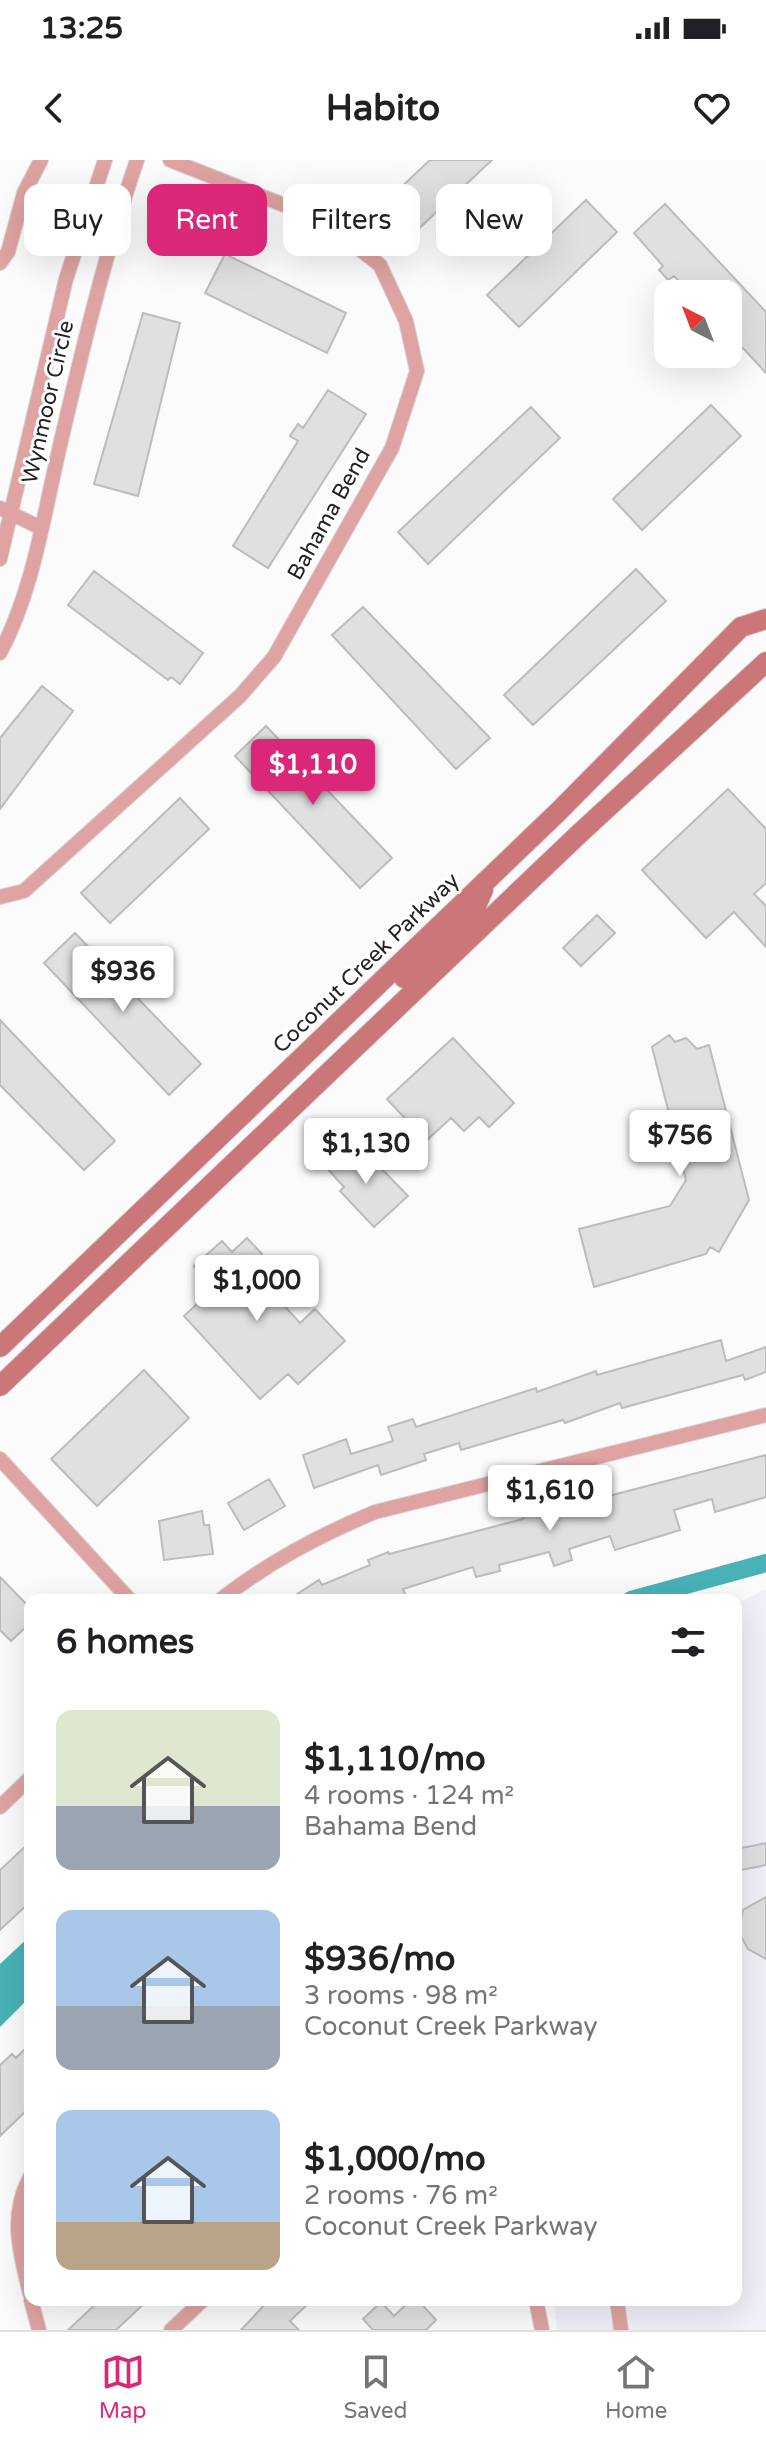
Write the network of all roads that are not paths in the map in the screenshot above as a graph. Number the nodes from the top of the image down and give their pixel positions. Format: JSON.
{"nodes":[{"id":1,"x":41,"y":160,"type":"edge"},
{"id":2,"x":105,"y":160,"type":"edge"},
{"id":3,"x":137,"y":160,"type":"edge"},
{"id":4,"x":170,"y":160,"type":"edge"},
{"id":5,"x":0,"y":263,"type":"edge"},
{"id":6,"x":6,"y":512,"type":"edge"},
{"id":7,"x":41,"y":528,"type":"junction"},
{"id":8,"x":0,"y":559,"type":"edge"},
{"id":9,"x":766,"y":619,"type":"edge"},
{"id":10,"x":0,"y":653,"type":"edge"},
{"id":11,"x":766,"y":662,"type":"edge"},
{"id":12,"x":488,"y":879,"type":"junction"},
{"id":13,"x":0,"y":897,"type":"edge"},
{"id":14,"x":333,"y":1069,"type":"junction"},
{"id":15,"x":0,"y":1347,"type":"edge"},
{"id":16,"x":0,"y":1386,"type":"edge"},
{"id":17,"x":766,"y":1415,"type":"edge"},
{"id":18,"x":0,"y":1459,"type":"edge"},
{"id":19,"x":124,"y":1594,"type":"edge"},
{"id":20,"x":228,"y":1594,"type":"edge"},
{"id":21,"x":24,"y":1784,"type":"edge"},
{"id":22,"x":0,"y":1807,"type":"edge"},
{"id":23,"x":24,"y":2190,"type":"edge"},
{"id":24,"x":24,"y":2270,"type":"edge"},
{"id":25,"x":33,"y":2306,"type":"edge"},
{"id":26,"x":197,"y":2306,"type":"edge"},
{"id":27,"x":537,"y":2306,"type":"edge"},
{"id":28,"x":618,"y":2306,"type":"edge"},
{"id":29,"x":39,"y":2330,"type":"edge"},
{"id":30,"x":171,"y":2330,"type":"edge"},
{"id":31,"x":542,"y":2330,"type":"edge"},
{"id":32,"x":621,"y":2330,"type":"edge"}],
"edges":[{"from":1,"to":5,"type":"street"},
{"from":2,"to":6,"type":"street","name":"Wynmoor Circle"},
{"from":3,"to":7,"type":"street","name":"Wynmoor Circle"},
{"from":4,"to":13,"type":"street","name":"Bahama Bend"},
{"from":6,"to":7,"type":"street"},
{"from":6,"to":8,"type":"street","name":"Wynmoor Circle"},
{"from":7,"to":10,"type":"street","name":"Wynmoor Circle"},
{"from":9,"to":12,"type":"main road","name":"Coconut Creek Parkway"},
{"from":11,"to":14,"type":"main road"},
{"from":12,"to":14,"type":"main road"},
{"from":12,"to":15,"type":"main road","name":"Coconut Creek Parkway"},
{"from":14,"to":16,"type":"main road"},
{"from":17,"to":20,"type":"street"},
{"from":18,"to":19,"type":"street"},
{"from":21,"to":22,"type":"street"},
{"from":23,"to":24,"type":"street"},
{"from":25,"to":29,"type":"street"},
{"from":26,"to":30,"type":"street"},
{"from":27,"to":31,"type":"street"},
{"from":28,"to":32,"type":"street"}]}
